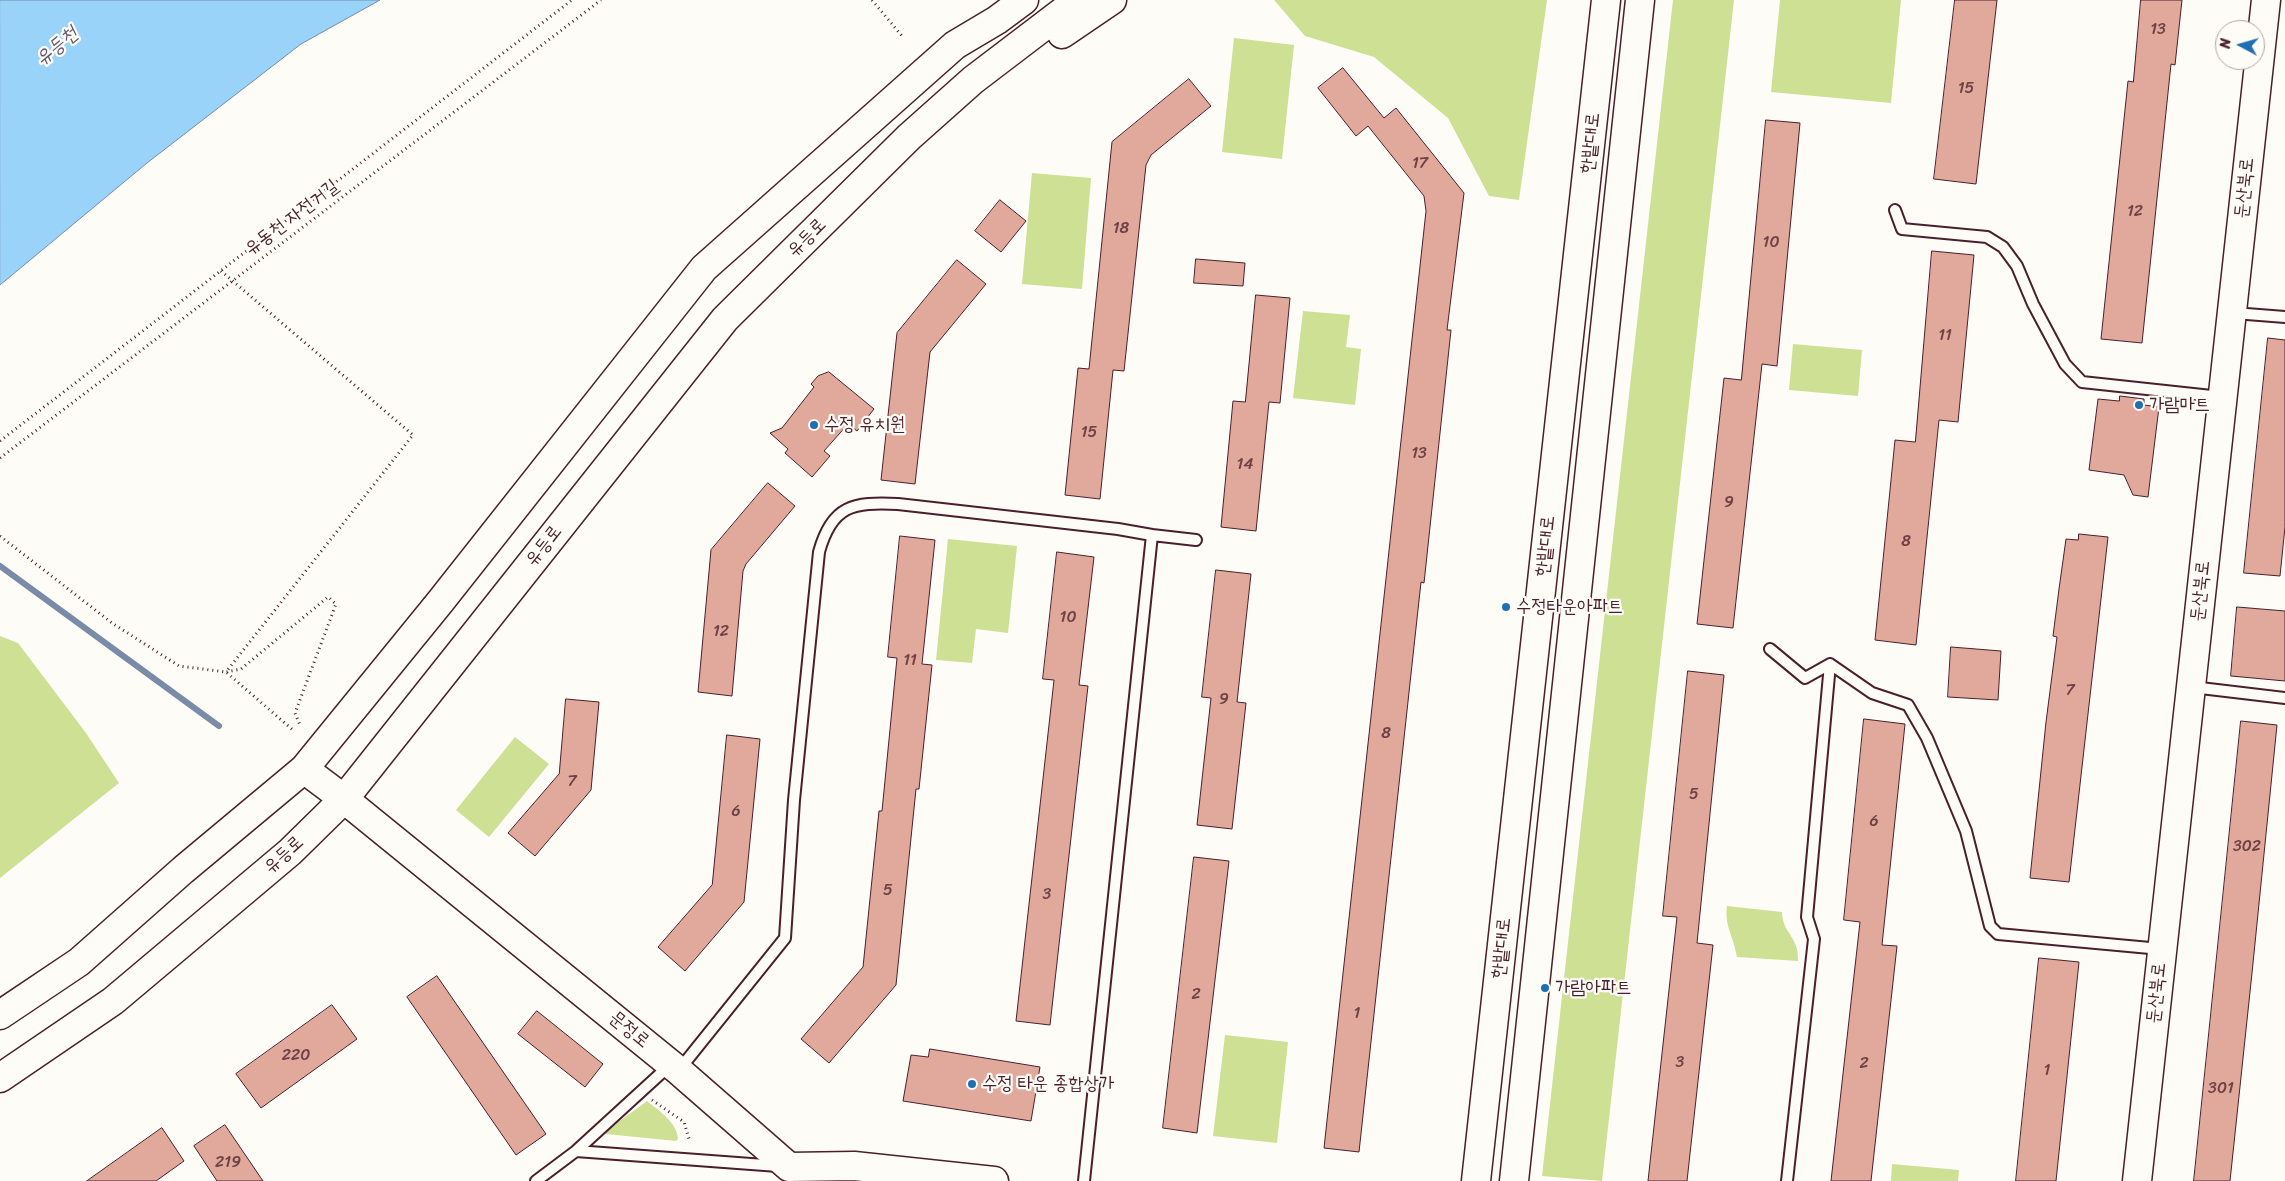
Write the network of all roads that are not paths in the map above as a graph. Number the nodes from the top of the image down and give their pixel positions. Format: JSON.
{"nodes":[{"id":1,"x":993,"y":0,"type":"edge"},
{"id":2,"x":1024,"y":0,"type":"edge"},
{"id":3,"x":1078,"y":0,"type":"edge"},
{"id":4,"x":1112,"y":0,"type":"edge"},
{"id":5,"x":1640,"y":0,"type":"edge"},
{"id":6,"x":2266,"y":0,"type":"edge"},
{"id":7,"x":1606,"y":4,"type":"edge"},
{"id":8,"x":954,"y":45,"type":"junction"},
{"id":9,"x":973,"y":80,"type":"junction"},
{"id":10,"x":1896,"y":210,"type":"dead end"},
{"id":11,"x":2232,"y":312,"type":"junction"},
{"id":12,"x":2285,"y":317,"type":"edge"},
{"id":13,"x":2222,"y":397,"type":"junction"},
{"id":14,"x":1152,"y":535,"type":"junction"},
{"id":15,"x":1196,"y":540,"type":"dead end"},
{"id":16,"x":1770,"y":648,"type":"dead end"},
{"id":17,"x":1830,"y":664,"type":"junction"},
{"id":18,"x":2191,"y":687,"type":"junction"},
{"id":19,"x":2285,"y":698,"type":"edge"},
{"id":20,"x":304,"y":769,"type":"junction"},
{"id":21,"x":344,"y":799,"type":"junction"},
{"id":22,"x":2162,"y":949,"type":"junction"},
{"id":23,"x":0,"y":1015,"type":"edge"},
{"id":24,"x":675,"y":1068,"type":"junction"},
{"id":25,"x":0,"y":1078,"type":"edge"},
{"id":26,"x":576,"y":1151,"type":"junction"},
{"id":27,"x":788,"y":1174,"type":"edge"},
{"id":28,"x":536,"y":1181,"type":"edge"},
{"id":29,"x":994,"y":1181,"type":"edge"},
{"id":30,"x":1084,"y":1181,"type":"edge"},
{"id":31,"x":1476,"y":1181,"type":"edge"},
{"id":32,"x":1514,"y":1181,"type":"edge"},
{"id":33,"x":1787,"y":1181,"type":"edge"},
{"id":34,"x":2137,"y":1181,"type":"edge"}],
"edges":[{"from":1,"to":8,"type":"main road"},
{"from":2,"to":8,"type":"main road"},
{"from":3,"to":9,"type":"main road","name":"유등로"},
{"from":4,"to":9,"type":"main road"},
{"from":5,"to":32,"type":"main road","name":"한밭대로"},
{"from":6,"to":11,"type":"main road","name":"둔산북로"},
{"from":7,"to":31,"type":"main road","name":"한밭대로"},
{"from":8,"to":20,"type":"main road"},
{"from":9,"to":21,"type":"main road","name":"유등로"},
{"from":10,"to":13,"type":"lane"},
{"from":11,"to":12,"type":"lane"},
{"from":11,"to":13,"type":"main road","name":"둔산북로"},
{"from":13,"to":18,"type":"main road","name":"둔산북로"},
{"from":14,"to":15,"type":"lane"},
{"from":14,"to":24,"type":"lane"},
{"from":14,"to":30,"type":"lane"},
{"from":16,"to":17,"type":"lane"},
{"from":17,"to":22,"type":"lane"},
{"from":17,"to":33,"type":"lane"},
{"from":18,"to":19,"type":"lane"},
{"from":18,"to":22,"type":"main road","name":"둔산북로"},
{"from":20,"to":21,"type":"main road","name":"문정로"},
{"from":20,"to":23,"type":"main road"},
{"from":21,"to":24,"type":"main road","name":"문정로"},
{"from":21,"to":25,"type":"main road","name":"유등로"},
{"from":22,"to":34,"type":"main road","name":"둔산북로"},
{"from":24,"to":26,"type":"lane"},
{"from":24,"to":27,"type":"main road","name":"문정로"},
{"from":26,"to":27,"type":"lane"},
{"from":26,"to":28,"type":"lane"},
{"from":27,"to":29,"type":"main road"}]}
